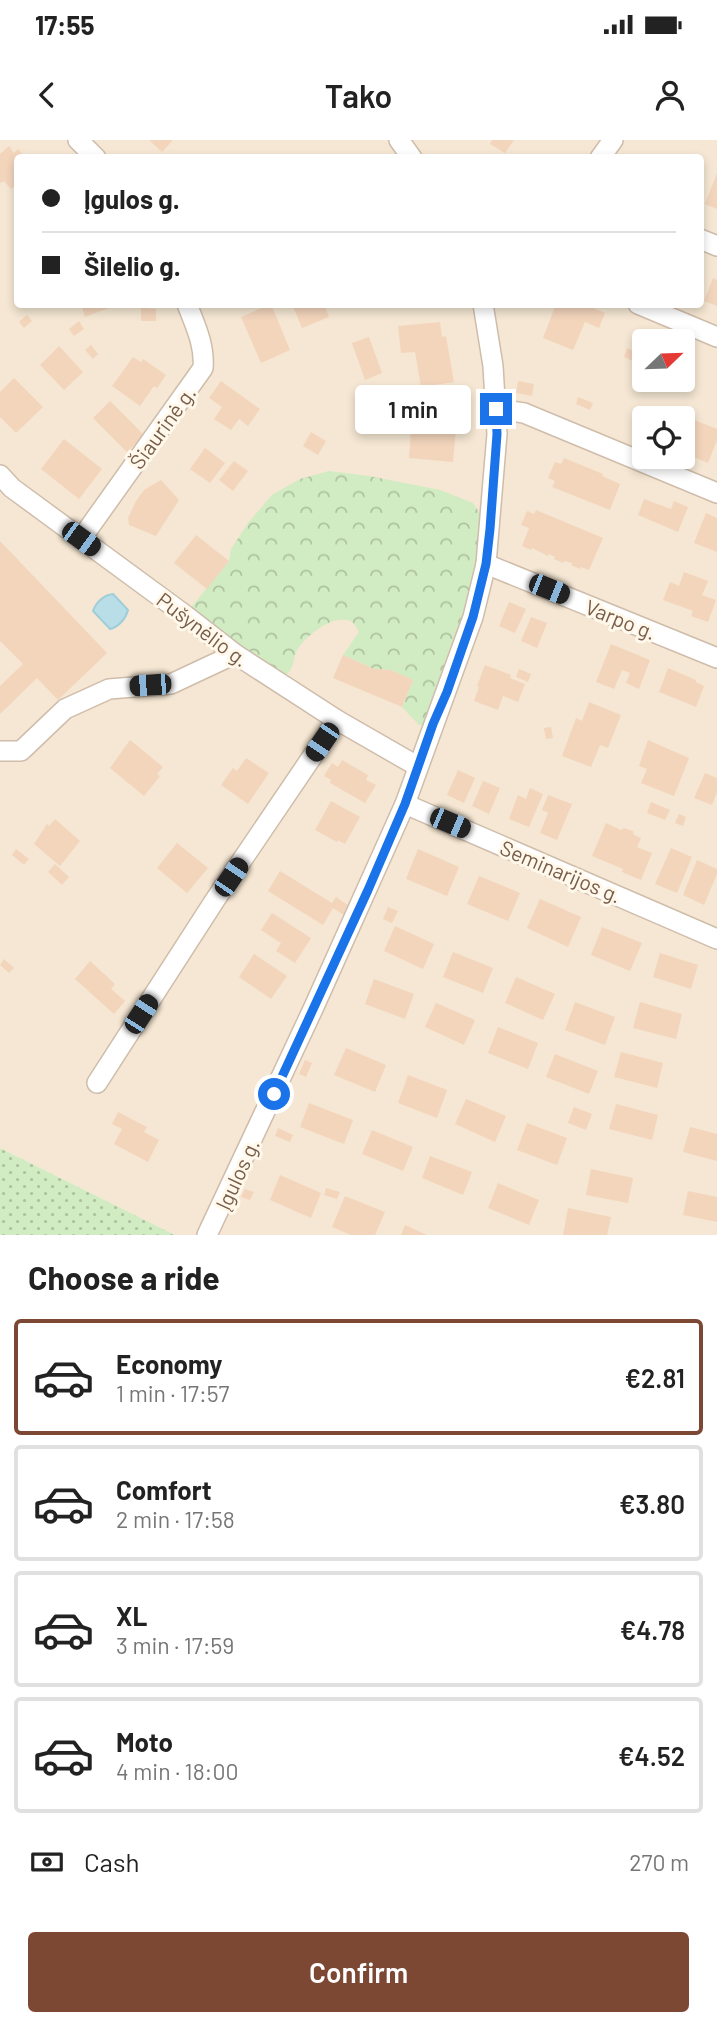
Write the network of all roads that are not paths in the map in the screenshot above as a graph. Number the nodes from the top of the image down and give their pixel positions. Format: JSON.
{"nodes":[{"id":1,"x":78,"y":140,"type":"edge"},
{"id":2,"x":92,"y":154,"type":"edge"},
{"id":3,"x":188,"y":308,"type":"edge"},
{"id":4,"x":484,"y":308,"type":"edge"},
{"id":5,"x":648,"y":308,"type":"edge"},
{"id":6,"x":717,"y":337,"type":"edge"},
{"id":7,"x":496,"y":409,"type":"junction"},
{"id":8,"x":0,"y":475,"type":"edge"},
{"id":9,"x":717,"y":493,"type":"edge"},
{"id":10,"x":81,"y":539,"type":"junction"},
{"id":11,"x":486,"y":564,"type":"junction"},
{"id":12,"x":235,"y":654,"type":"junction"},
{"id":13,"x":717,"y":658,"type":"edge"},
{"id":14,"x":337,"y":720,"type":"junction"},
{"id":15,"x":0,"y":751,"type":"edge"},
{"id":16,"x":417,"y":766,"type":"junction"},
{"id":17,"x":405,"y":804,"type":"junction"},
{"id":18,"x":717,"y":939,"type":"edge"},
{"id":19,"x":97,"y":1083,"type":"dead end"},
{"id":20,"x":208,"y":1235,"type":"edge"}],
"edges":[{"from":1,"to":2,"type":"street"},
{"from":3,"to":10,"type":"street","name":"Šiaurinė g."},
{"from":4,"to":7,"type":"street","name":"Įgulos g."},
{"from":5,"to":6,"type":"street"},
{"from":7,"to":9,"type":"street"},
{"from":7,"to":11,"type":"street","name":"Įgulos g."},
{"from":8,"to":10,"type":"street","name":"Pušynėlio g."},
{"from":10,"to":12,"type":"street","name":"Pušynėlio g."},
{"from":11,"to":13,"type":"street","name":"Varpo g."},
{"from":11,"to":16,"type":"street","name":"Įgulos g."},
{"from":12,"to":14,"type":"street","name":"Pušynėlio g."},
{"from":12,"to":15,"type":"street"},
{"from":14,"to":16,"type":"street","name":"Pušynėlio g."},
{"from":14,"to":19,"type":"street"},
{"from":16,"to":17,"type":"street","name":"Įgulos g."},
{"from":17,"to":18,"type":"street","name":"Seminarijos g."},
{"from":17,"to":20,"type":"street","name":"Įgulos g."}]}
